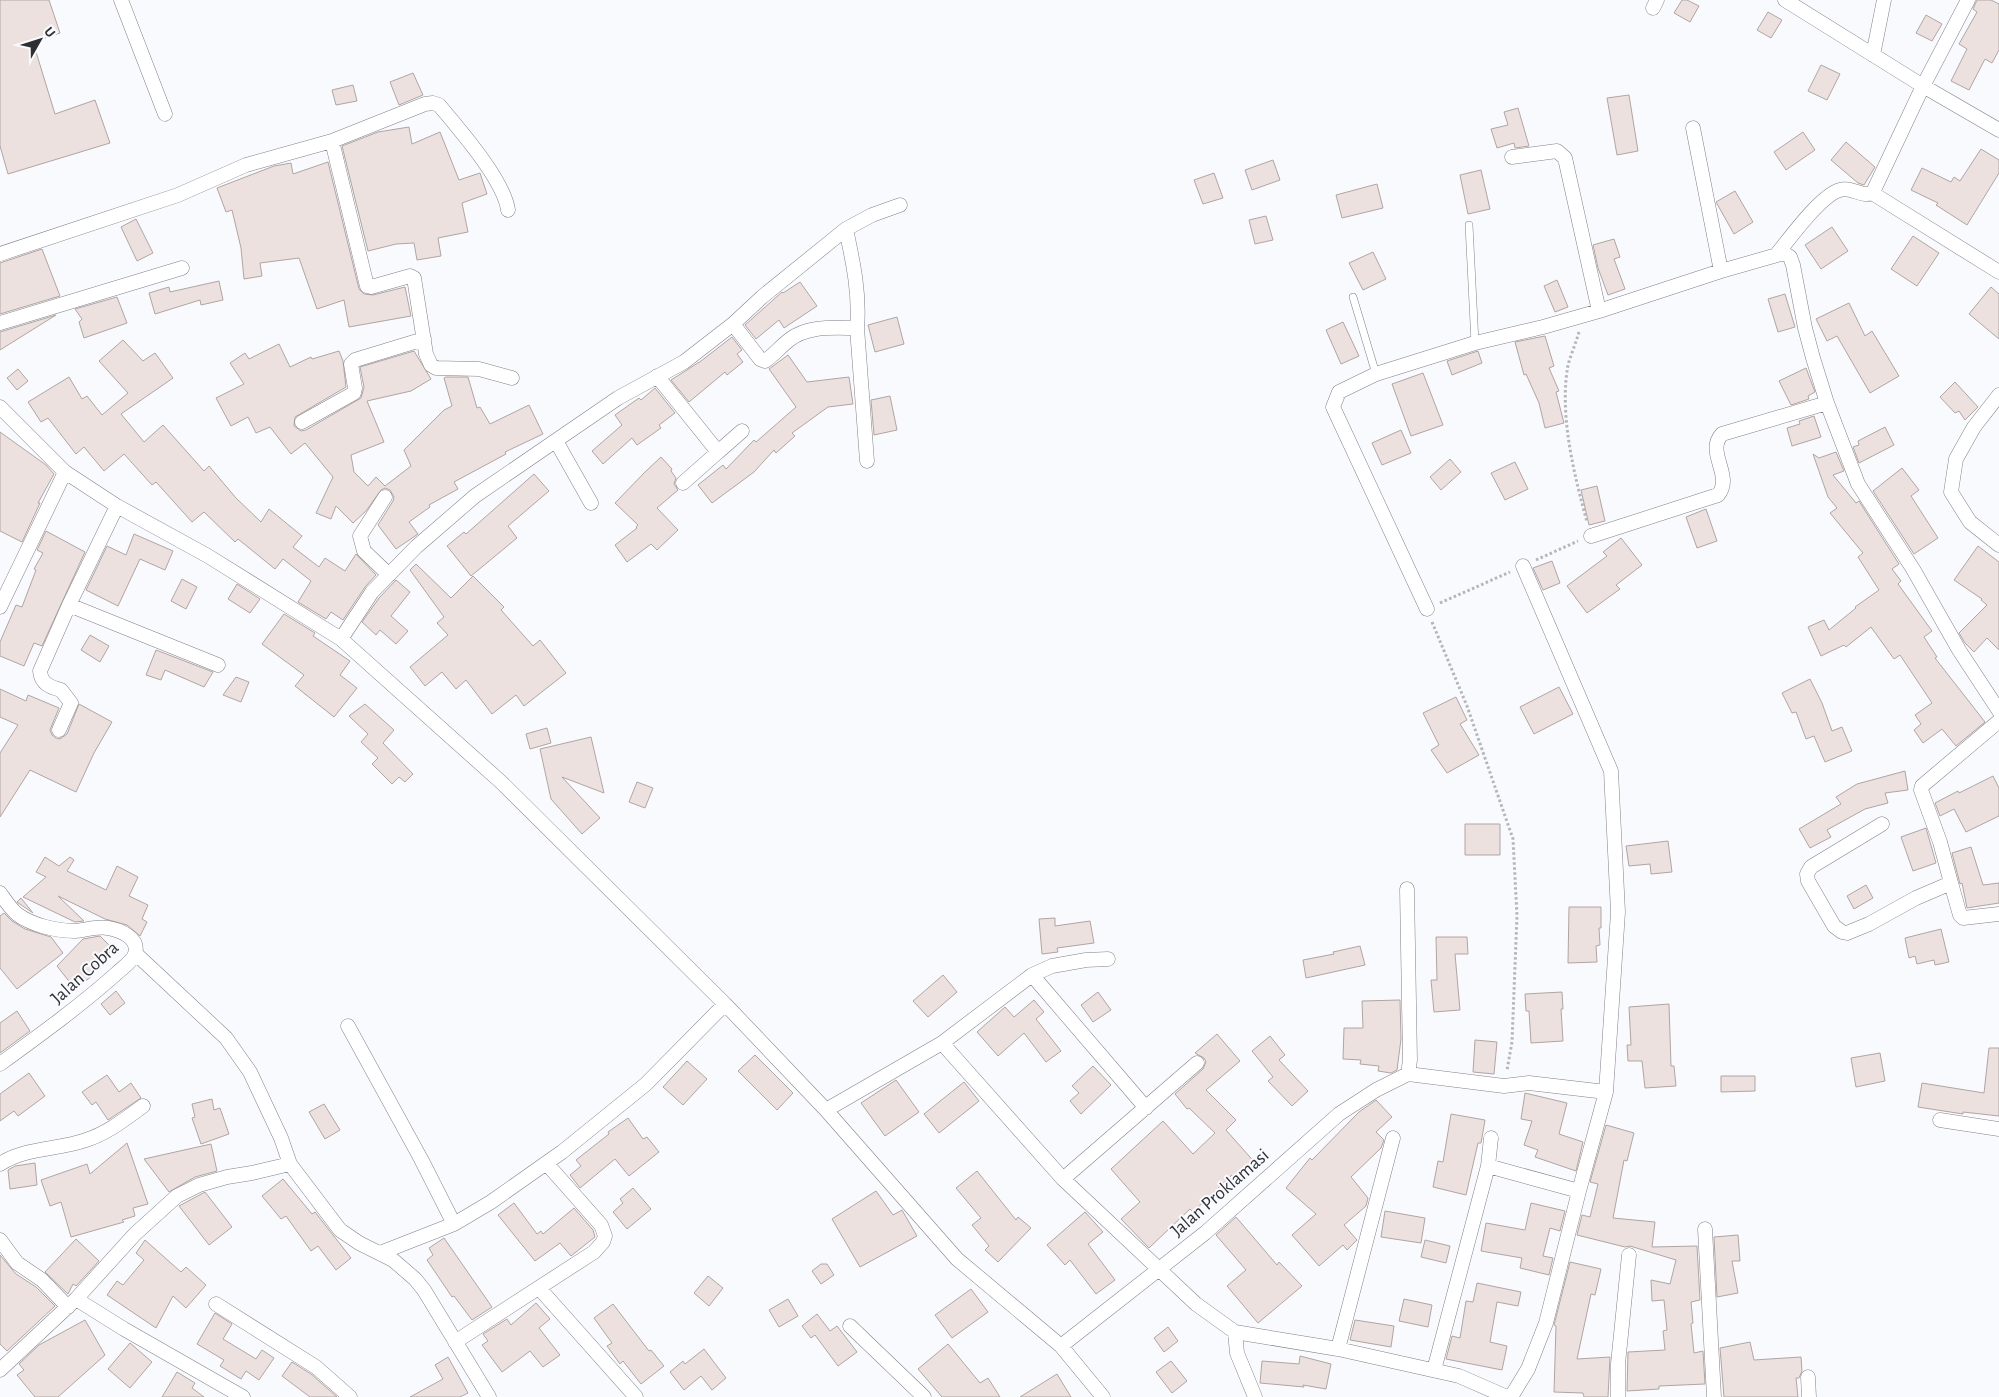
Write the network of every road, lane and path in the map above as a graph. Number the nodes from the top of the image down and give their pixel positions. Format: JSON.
{"nodes":[{"id":1,"x":121,"y":0,"type":"edge"},
{"id":2,"x":1884,"y":0,"type":"edge"},
{"id":3,"x":1968,"y":0,"type":"edge"},
{"id":4,"x":1789,"y":1,"type":"edge"},
{"id":5,"x":1873,"y":55,"type":"junction"},
{"id":6,"x":1923,"y":86,"type":"junction"},
{"id":7,"x":165,"y":114,"type":"dead end"},
{"id":8,"x":1693,"y":128,"type":"dead end"},
{"id":9,"x":1999,"y":130,"type":"edge"},
{"id":10,"x":332,"y":141,"type":"junction"},
{"id":11,"x":1512,"y":157,"type":"dead end"},
{"id":12,"x":1872,"y":193,"type":"junction"},
{"id":13,"x":900,"y":206,"type":"dead end"},
{"id":14,"x":508,"y":210,"type":"dead end"},
{"id":15,"x":1468,"y":225,"type":"dead end"},
{"id":16,"x":846,"y":228,"type":"junction"},
{"id":17,"x":0,"y":254,"type":"edge"},
{"id":18,"x":1777,"y":254,"type":"junction"},
{"id":19,"x":182,"y":268,"type":"dead end"},
{"id":20,"x":1721,"y":271,"type":"junction"},
{"id":21,"x":1999,"y":272,"type":"edge"},
{"id":22,"x":1353,"y":297,"type":"dead end"},
{"id":23,"x":1599,"y":311,"type":"junction"},
{"id":24,"x":1581,"y":316,"type":"junction"},
{"id":25,"x":0,"y":323,"type":"edge"},
{"id":26,"x":733,"y":324,"type":"junction"},
{"id":27,"x":857,"y":328,"type":"junction"},
{"id":28,"x":424,"y":339,"type":"junction"},
{"id":29,"x":1475,"y":343,"type":"junction"},
{"id":30,"x":1376,"y":374,"type":"junction"},
{"id":31,"x":657,"y":376,"type":"junction"},
{"id":32,"x":512,"y":378,"type":"dead end"},
{"id":33,"x":1999,"y":395,"type":"edge"},
{"id":34,"x":1827,"y":403,"type":"junction"},
{"id":35,"x":0,"y":407,"type":"edge"},
{"id":36,"x":302,"y":422,"type":"dead end"},
{"id":37,"x":742,"y":431,"type":"dead end"},
{"id":38,"x":556,"y":441,"type":"junction"},
{"id":39,"x":718,"y":452,"type":"junction"},
{"id":40,"x":866,"y":460,"type":"dead end"},
{"id":41,"x":65,"y":472,"type":"junction"},
{"id":42,"x":683,"y":483,"type":"dead end"},
{"id":43,"x":385,"y":497,"type":"dead end"},
{"id":44,"x":591,"y":503,"type":"dead end"},
{"id":45,"x":117,"y":506,"type":"junction"},
{"id":46,"x":1591,"y":536,"type":"junction"},
{"id":47,"x":1999,"y":545,"type":"edge"},
{"id":48,"x":1523,"y":566,"type":"junction"},
{"id":49,"x":388,"y":574,"type":"junction"},
{"id":50,"x":4,"y":588,"type":"edge"},
{"id":51,"x":69,"y":605,"type":"junction"},
{"id":52,"x":0,"y":607,"type":"edge"},
{"id":53,"x":1427,"y":608,"type":"junction"},
{"id":54,"x":341,"y":639,"type":"junction"},
{"id":55,"x":218,"y":665,"type":"dead end"},
{"id":56,"x":1999,"y":712,"type":"edge"},
{"id":57,"x":1999,"y":720,"type":"edge"},
{"id":58,"x":59,"y":730,"type":"dead end"},
{"id":59,"x":1882,"y":824,"type":"dead end"},
{"id":60,"x":1951,"y":883,"type":"junction"},
{"id":61,"x":1407,"y":889,"type":"dead end"},
{"id":62,"x":0,"y":893,"type":"edge"},
{"id":63,"x":1999,"y":914,"type":"edge"},
{"id":64,"x":135,"y":953,"type":"junction"},
{"id":65,"x":1108,"y":959,"type":"dead end"},
{"id":66,"x":1032,"y":975,"type":"junction"},
{"id":67,"x":725,"y":1004,"type":"junction"},
{"id":68,"x":348,"y":1026,"type":"dead end"},
{"id":69,"x":942,"y":1043,"type":"junction"},
{"id":70,"x":1198,"y":1063,"type":"dead end"},
{"id":71,"x":0,"y":1064,"type":"edge"},
{"id":72,"x":1408,"y":1074,"type":"junction"},
{"id":73,"x":1504,"y":1086,"type":"junction"},
{"id":74,"x":1606,"y":1092,"type":"junction"},
{"id":75,"x":143,"y":1106,"type":"dead end"},
{"id":76,"x":1146,"y":1108,"type":"junction"},
{"id":77,"x":826,"y":1110,"type":"junction"},
{"id":78,"x":1940,"y":1120,"type":"dead end"},
{"id":79,"x":1999,"y":1129,"type":"edge"},
{"id":80,"x":1393,"y":1138,"type":"dead end"},
{"id":81,"x":1490,"y":1138,"type":"dead end"},
{"id":82,"x":0,"y":1164,"type":"edge"},
{"id":83,"x":290,"y":1164,"type":"junction"},
{"id":84,"x":547,"y":1164,"type":"junction"},
{"id":85,"x":1488,"y":1166,"type":"junction"},
{"id":86,"x":1063,"y":1179,"type":"junction"},
{"id":87,"x":1578,"y":1191,"type":"junction"},
{"id":88,"x":454,"y":1224,"type":"junction"},
{"id":89,"x":1705,"y":1229,"type":"dead end"},
{"id":90,"x":0,"y":1240,"type":"edge"},
{"id":91,"x":380,"y":1253,"type":"junction"},
{"id":92,"x":1629,"y":1255,"type":"dead end"},
{"id":93,"x":1159,"y":1269,"type":"junction"},
{"id":94,"x":539,"y":1288,"type":"junction"},
{"id":95,"x":72,"y":1303,"type":"junction"},
{"id":96,"x":216,"y":1304,"type":"dead end"},
{"id":97,"x":850,"y":1326,"type":"dead end"},
{"id":98,"x":1235,"y":1332,"type":"junction"},
{"id":99,"x":455,"y":1342,"type":"junction"},
{"id":100,"x":1061,"y":1346,"type":"junction"},
{"id":101,"x":1338,"y":1349,"type":"junction"},
{"id":102,"x":0,"y":1370,"type":"edge"},
{"id":103,"x":1434,"y":1370,"type":"junction"},
{"id":104,"x":1808,"y":1377,"type":"dead end"},
{"id":105,"x":243,"y":1397,"type":"edge"},
{"id":106,"x":350,"y":1397,"type":"edge"},
{"id":107,"x":489,"y":1397,"type":"edge"},
{"id":108,"x":636,"y":1397,"type":"edge"},
{"id":109,"x":924,"y":1397,"type":"edge"},
{"id":110,"x":1103,"y":1397,"type":"edge"},
{"id":111,"x":1255,"y":1397,"type":"edge"},
{"id":112,"x":1507,"y":1397,"type":"edge"},
{"id":113,"x":1511,"y":1397,"type":"edge"},
{"id":114,"x":1618,"y":1397,"type":"edge"},
{"id":115,"x":1714,"y":1397,"type":"edge"},
{"id":116,"x":1809,"y":1397,"type":"edge"}],
"edges":[{"from":1,"to":7,"type":"street"},
{"from":2,"to":5,"type":"street"},
{"from":3,"to":6,"type":"street"},
{"from":4,"to":5,"type":"street"},
{"from":5,"to":6,"type":"street"},
{"from":6,"to":9,"type":"street"},
{"from":6,"to":12,"type":"street"},
{"from":8,"to":20,"type":"street"},
{"from":10,"to":14,"type":"street"},
{"from":10,"to":17,"type":"street"},
{"from":10,"to":28,"type":"street"},
{"from":11,"to":23,"type":"street"},
{"from":12,"to":18,"type":"street"},
{"from":12,"to":21,"type":"street"},
{"from":13,"to":16,"type":"street"},
{"from":15,"to":29,"type":"lane"},
{"from":16,"to":26,"type":"street"},
{"from":16,"to":27,"type":"street"},
{"from":18,"to":20,"type":"street"},
{"from":18,"to":34,"type":"street"},
{"from":19,"to":25,"type":"street"},
{"from":20,"to":23,"type":"street"},
{"from":22,"to":30,"type":"lane"},
{"from":23,"to":24,"type":"street"},
{"from":24,"to":29,"type":"street"},
{"from":24,"to":46,"type":"path"},
{"from":26,"to":27,"type":"street"},
{"from":26,"to":31,"type":"street"},
{"from":27,"to":40,"type":"street"},
{"from":28,"to":32,"type":"street"},
{"from":28,"to":36,"type":"street"},
{"from":29,"to":30,"type":"street"},
{"from":30,"to":53,"type":"street"},
{"from":31,"to":38,"type":"street"},
{"from":31,"to":39,"type":"street"},
{"from":33,"to":47,"type":"street"},
{"from":34,"to":46,"type":"street"},
{"from":34,"to":56,"type":"street"},
{"from":35,"to":41,"type":"street"},
{"from":37,"to":39,"type":"street"},
{"from":38,"to":44,"type":"street"},
{"from":38,"to":49,"type":"street"},
{"from":39,"to":42,"type":"street"},
{"from":41,"to":45,"type":"street"},
{"from":41,"to":50,"type":"street"},
{"from":43,"to":49,"type":"street"},
{"from":45,"to":51,"type":"street"},
{"from":45,"to":54,"type":"street"},
{"from":46,"to":48,"type":"path"},
{"from":48,"to":53,"type":"path"},
{"from":48,"to":74,"type":"street"},
{"from":49,"to":54,"type":"street"},
{"from":50,"to":52,"type":"street"},
{"from":51,"to":55,"type":"street"},
{"from":51,"to":58,"type":"street"},
{"from":53,"to":73,"type":"path"},
{"from":54,"to":67,"type":"street"},
{"from":57,"to":60,"type":"street"},
{"from":59,"to":60,"type":"street"},
{"from":60,"to":63,"type":"street"},
{"from":61,"to":72,"type":"street"},
{"from":62,"to":64,"type":"street","name":"Jalan Cobra"},
{"from":64,"to":71,"type":"street","name":"Jalan Cobra"},
{"from":64,"to":83,"type":"street"},
{"from":65,"to":66,"type":"street"},
{"from":66,"to":69,"type":"street"},
{"from":66,"to":76,"type":"street"},
{"from":67,"to":77,"type":"street"},
{"from":67,"to":84,"type":"street"},
{"from":68,"to":88,"type":"street"},
{"from":69,"to":77,"type":"street"},
{"from":69,"to":86,"type":"street"},
{"from":70,"to":76,"type":"street"},
{"from":72,"to":73,"type":"street"},
{"from":72,"to":93,"type":"street","name":"Jalan Proklamasi"},
{"from":73,"to":74,"type":"street"},
{"from":74,"to":87,"type":"street"},
{"from":75,"to":82,"type":"street"},
{"from":76,"to":86,"type":"street"},
{"from":77,"to":100,"type":"street"},
{"from":78,"to":79,"type":"street"},
{"from":80,"to":101,"type":"street"},
{"from":81,"to":85,"type":"street"},
{"from":83,"to":91,"type":"street"},
{"from":83,"to":95,"type":"street"},
{"from":84,"to":88,"type":"street"},
{"from":84,"to":94,"type":"street"},
{"from":85,"to":87,"type":"street"},
{"from":85,"to":103,"type":"street"},
{"from":86,"to":93,"type":"street"},
{"from":87,"to":113,"type":"street"},
{"from":88,"to":91,"type":"street"},
{"from":89,"to":115,"type":"street"},
{"from":90,"to":95,"type":"street"},
{"from":91,"to":99,"type":"street"},
{"from":92,"to":114,"type":"street"},
{"from":93,"to":98,"type":"street"},
{"from":93,"to":100,"type":"street","name":"Jalan Proklamasi"},
{"from":94,"to":99,"type":"street"},
{"from":94,"to":108,"type":"street"},
{"from":95,"to":102,"type":"street"},
{"from":95,"to":105,"type":"street"},
{"from":96,"to":106,"type":"street"},
{"from":97,"to":109,"type":"street"},
{"from":98,"to":101,"type":"street"},
{"from":98,"to":111,"type":"street"},
{"from":99,"to":107,"type":"street"},
{"from":100,"to":110,"type":"street"},
{"from":101,"to":103,"type":"street"},
{"from":103,"to":112,"type":"street"},
{"from":104,"to":116,"type":"street"}]}
